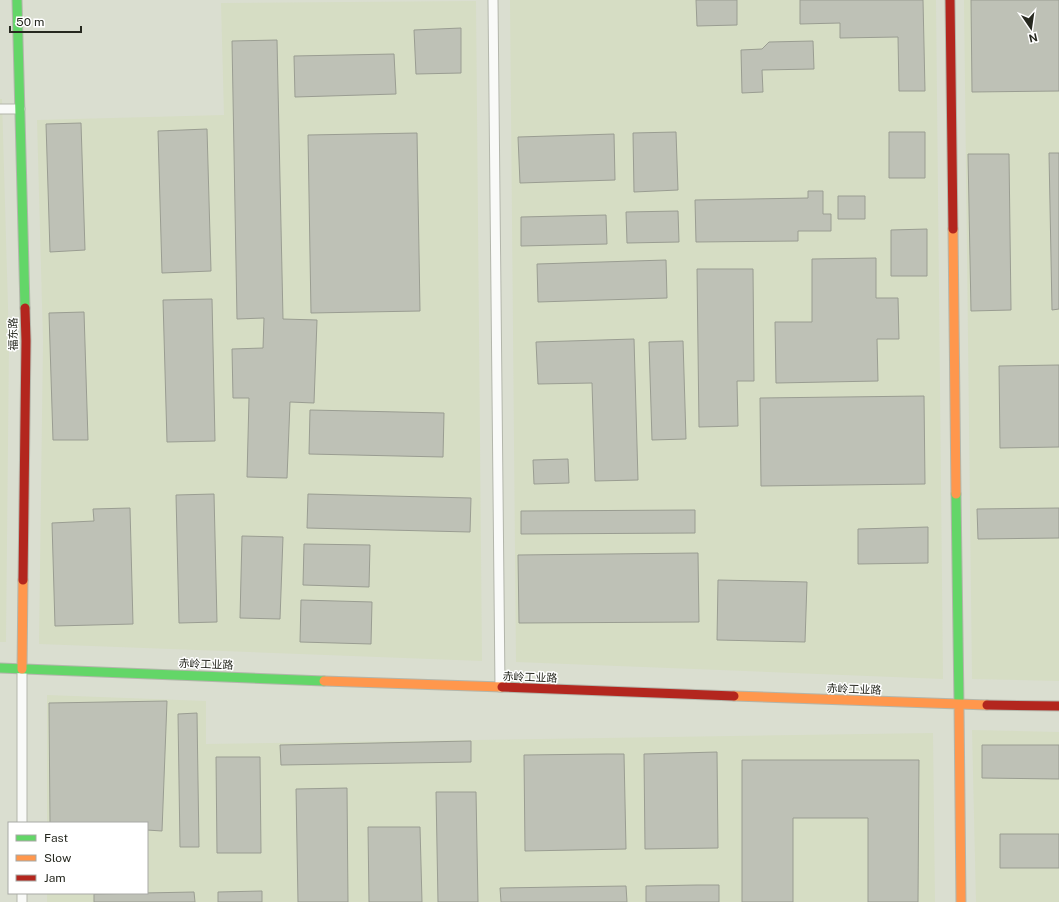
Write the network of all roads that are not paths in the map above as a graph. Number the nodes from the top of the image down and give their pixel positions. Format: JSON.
{"nodes":[{"id":1,"x":17,"y":0,"type":"edge"},
{"id":2,"x":493,"y":0,"type":"edge"},
{"id":3,"x":950,"y":0,"type":"edge"},
{"id":4,"x":0,"y":109,"type":"edge"},
{"id":5,"x":20,"y":109,"type":"junction"},
{"id":6,"x":0,"y":668,"type":"edge"},
{"id":7,"x":22,"y":669,"type":"junction"},
{"id":8,"x":500,"y":687,"type":"junction"},
{"id":9,"x":958,"y":705,"type":"junction"},
{"id":10,"x":1059,"y":706,"type":"edge"},
{"id":11,"x":22,"y":822,"type":"edge"},
{"id":12,"x":961,"y":902,"type":"edge"}],
"edges":[{"from":1,"to":5,"type":"street","name":"福东路"},
{"from":2,"to":8,"type":"street"},
{"from":3,"to":9,"type":"street"},
{"from":4,"to":5,"type":"street"},
{"from":5,"to":7,"type":"street","name":"福东路"},
{"from":6,"to":7,"type":"street","name":"赤岭工业路"},
{"from":7,"to":8,"type":"street","name":"赤岭工业路"},
{"from":7,"to":11,"type":"street"},
{"from":8,"to":9,"type":"street","name":"赤岭工业路"},
{"from":9,"to":10,"type":"street","name":"赤岭工业路"},
{"from":9,"to":12,"type":"street"}]}
